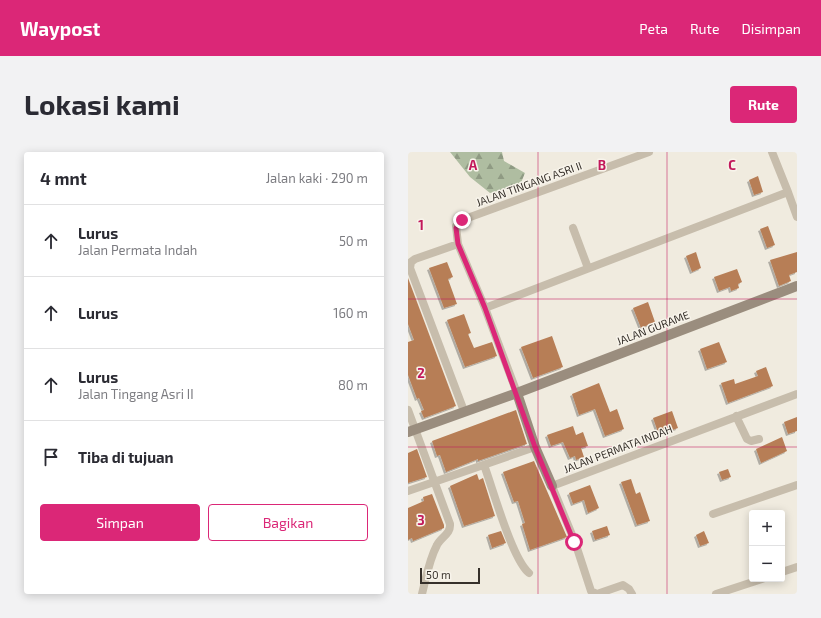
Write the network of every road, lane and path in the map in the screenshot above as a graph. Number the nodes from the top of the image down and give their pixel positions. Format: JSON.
{"nodes":[{"id":1,"x":649,"y":152,"type":"edge"},
{"id":2,"x":772,"y":152,"type":"edge"},
{"id":3,"x":788,"y":192,"type":"junction"},
{"id":4,"x":797,"y":217,"type":"edge"},
{"id":5,"x":573,"y":228,"type":"dead end"},
{"id":6,"x":458,"y":244,"type":"junction"},
{"id":7,"x":588,"y":268,"type":"junction"},
{"id":8,"x":797,"y":286,"type":"edge"},
{"id":9,"x":485,"y":308,"type":"junction"},
{"id":10,"x":517,"y":393,"type":"junction"},
{"id":11,"x":797,"y":394,"type":"edge"},
{"id":12,"x":408,"y":410,"type":"edge"},
{"id":13,"x":464,"y":411,"type":"junction"},
{"id":14,"x":736,"y":416,"type":"junction"},
{"id":15,"x":411,"y":431,"type":"edge"},
{"id":16,"x":759,"y":439,"type":"dead end"},
{"id":17,"x":535,"y":447,"type":"junction"},
{"id":18,"x":484,"y":465,"type":"junction"},
{"id":19,"x":434,"y":482,"type":"junction"},
{"id":20,"x":797,"y":485,"type":"edge"},
{"id":21,"x":552,"y":486,"type":"junction"},
{"id":22,"x":408,"y":492,"type":"edge"},
{"id":23,"x":713,"y":514,"type":"dead end"},
{"id":24,"x":797,"y":567,"type":"edge"},
{"id":25,"x":785,"y":571,"type":"edge"},
{"id":26,"x":529,"y":574,"type":"dead end"},
{"id":27,"x":753,"y":582,"type":"edge"},
{"id":28,"x":422,"y":594,"type":"edge"},
{"id":29,"x":632,"y":594,"type":"edge"},
{"id":30,"x":716,"y":594,"type":"edge"}],
"edges":[{"from":1,"to":6,"type":"street","name":"JALAN TINGANG ASRI II"},
{"from":2,"to":3,"type":"street"},
{"from":3,"to":4,"type":"street"},
{"from":3,"to":7,"type":"street"},
{"from":5,"to":7,"type":"street"},
{"from":6,"to":9,"type":"street","name":"JALAN TINGANG ASRI II"},
{"from":6,"to":13,"type":"street"},
{"from":7,"to":9,"type":"street"},
{"from":8,"to":10,"type":"street","name":"JALAN GURAME"},
{"from":9,"to":10,"type":"street","name":"JALAN TINGANG ASRI II"},
{"from":10,"to":13,"type":"street","name":"JALAN GURAME"},
{"from":10,"to":17,"type":"street"},
{"from":11,"to":14,"type":"street","name":"JALAN PERMATA INDAH"},
{"from":12,"to":15,"type":"street"},
{"from":13,"to":15,"type":"street","name":"JALAN GURAME"},
{"from":14,"to":16,"type":"street"},
{"from":14,"to":21,"type":"street","name":"JALAN PERMATA INDAH"},
{"from":15,"to":19,"type":"street"},
{"from":17,"to":18,"type":"street"},
{"from":17,"to":21,"type":"street"},
{"from":18,"to":19,"type":"street"},
{"from":18,"to":26,"type":"street"},
{"from":19,"to":22,"type":"street"},
{"from":19,"to":28,"type":"street"},
{"from":20,"to":23,"type":"street"},
{"from":21,"to":29,"type":"street"},
{"from":24,"to":25,"type":"street"},
{"from":27,"to":30,"type":"street"}]}
